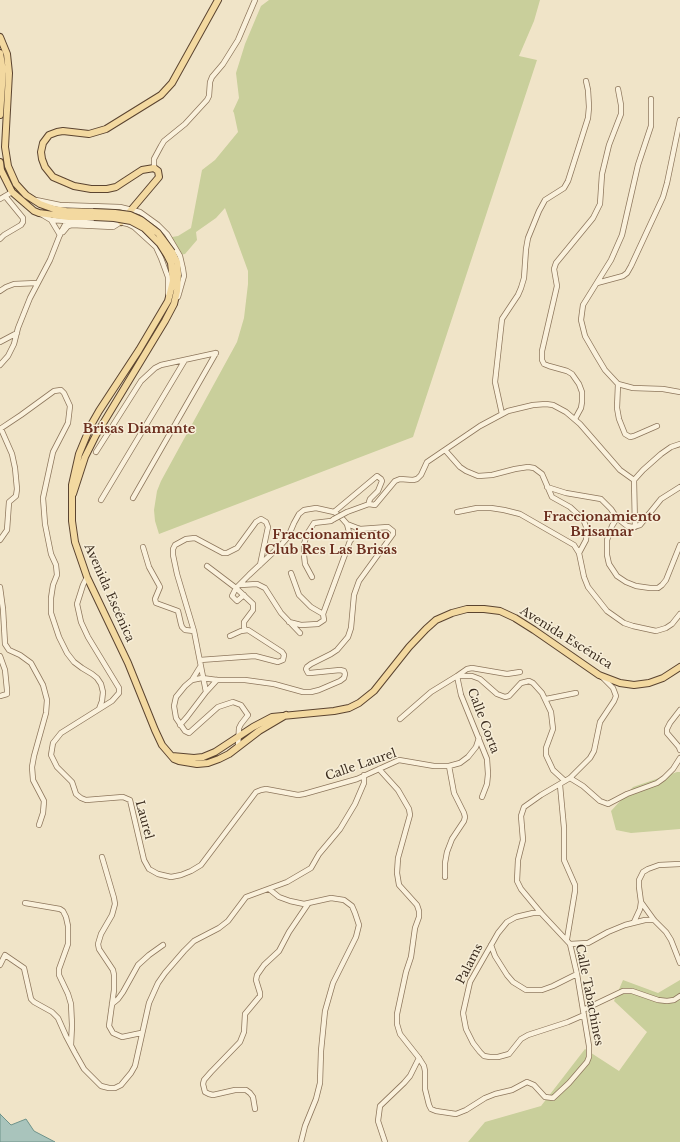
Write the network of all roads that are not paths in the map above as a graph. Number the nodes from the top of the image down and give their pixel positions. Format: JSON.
{"nodes":[{"id":1,"x":218,"y":0,"type":"edge"},
{"id":2,"x":255,"y":0,"type":"edge"},
{"id":3,"x":0,"y":37,"type":"edge"},
{"id":4,"x":0,"y":53,"type":"edge"},
{"id":5,"x":586,"y":81,"type":"dead end"},
{"id":6,"x":618,"y":89,"type":"dead end"},
{"id":7,"x":650,"y":99,"type":"dead end"},
{"id":8,"x":0,"y":115,"type":"edge"},
{"id":9,"x":680,"y":120,"type":"edge"},
{"id":10,"x":680,"y":143,"type":"edge"},
{"id":11,"x":675,"y":146,"type":"junction"},
{"id":12,"x":0,"y":162,"type":"edge"},
{"id":13,"x":154,"y":168,"type":"junction"},
{"id":14,"x":12,"y":192,"type":"junction"},
{"id":15,"x":5,"y":196,"type":"junction"},
{"id":16,"x":33,"y":199,"type":"junction"},
{"id":17,"x":0,"y":200,"type":"edge"},
{"id":18,"x":132,"y":209,"type":"junction"},
{"id":19,"x":40,"y":213,"type":"junction"},
{"id":20,"x":93,"y":215,"type":"junction"},
{"id":21,"x":51,"y":220,"type":"junction"},
{"id":22,"x":67,"y":221,"type":"junction"},
{"id":23,"x":121,"y":222,"type":"junction"},
{"id":24,"x":60,"y":235,"type":"junction"},
{"id":25,"x":0,"y":238,"type":"edge"},
{"id":26,"x":37,"y":283,"type":"junction"},
{"id":27,"x":597,"y":283,"type":"junction"},
{"id":28,"x":0,"y":291,"type":"edge"},
{"id":29,"x":171,"y":302,"type":"junction"},
{"id":30,"x":17,"y":333,"type":"junction"},
{"id":31,"x":0,"y":342,"type":"edge"},
{"id":32,"x":185,"y":360,"type":"junction"},
{"id":33,"x":0,"y":365,"type":"edge"},
{"id":34,"x":118,"y":384,"type":"junction"},
{"id":35,"x":618,"y":384,"type":"junction"},
{"id":36,"x":680,"y":392,"type":"edge"},
{"id":37,"x":112,"y":408,"type":"junction"},
{"id":38,"x":120,"y":414,"type":"junction"},
{"id":39,"x":502,"y":414,"type":"junction"},
{"id":40,"x":575,"y":419,"type":"junction"},
{"id":41,"x":91,"y":425,"type":"junction"},
{"id":42,"x":657,"y":426,"type":"dead end"},
{"id":43,"x":0,"y":429,"type":"edge"},
{"id":44,"x":680,"y":444,"type":"edge"},
{"id":45,"x":445,"y":450,"type":"junction"},
{"id":46,"x":96,"y":452,"type":"dead end"},
{"id":47,"x":634,"y":480,"type":"junction"},
{"id":48,"x":680,"y":487,"type":"edge"},
{"id":49,"x":547,"y":488,"type":"junction"},
{"id":50,"x":72,"y":497,"type":"junction"},
{"id":51,"x":133,"y":498,"type":"dead end"},
{"id":52,"x":101,"y":500,"type":"dead end"},
{"id":53,"x":369,"y":504,"type":"junction"},
{"id":54,"x":334,"y":512,"type":"junction"},
{"id":55,"x":457,"y":512,"type":"dead end"},
{"id":56,"x":617,"y":518,"type":"junction"},
{"id":57,"x":346,"y":524,"type":"junction"},
{"id":58,"x":635,"y":527,"type":"junction"},
{"id":59,"x":360,"y":529,"type":"junction"},
{"id":60,"x":0,"y":540,"type":"edge"},
{"id":61,"x":350,"y":541,"type":"junction"},
{"id":62,"x":680,"y":545,"type":"edge"},
{"id":63,"x":143,"y":547,"type":"dead end"},
{"id":64,"x":580,"y":553,"type":"junction"},
{"id":65,"x":260,"y":565,"type":"junction"},
{"id":66,"x":207,"y":566,"type":"dead end"},
{"id":67,"x":291,"y":573,"type":"dead end"},
{"id":68,"x":312,"y":576,"type":"dead end"},
{"id":69,"x":87,"y":577,"type":"junction"},
{"id":70,"x":238,"y":586,"type":"junction"},
{"id":71,"x":0,"y":587,"type":"edge"},
{"id":72,"x":244,"y":595,"type":"junction"},
{"id":73,"x":323,"y":614,"type":"junction"},
{"id":74,"x":680,"y":614,"type":"edge"},
{"id":75,"x":289,"y":622,"type":"junction"},
{"id":76,"x":245,"y":630,"type":"junction"},
{"id":77,"x":194,"y":631,"type":"junction"},
{"id":78,"x":300,"y":633,"type":"dead end"},
{"id":79,"x":230,"y":636,"type":"dead end"},
{"id":80,"x":0,"y":656,"type":"edge"},
{"id":81,"x":200,"y":660,"type":"junction"},
{"id":82,"x":200,"y":667,"type":"junction"},
{"id":83,"x":680,"y":667,"type":"edge"},
{"id":84,"x":520,"y":672,"type":"dead end"},
{"id":85,"x":599,"y":675,"type":"junction"},
{"id":86,"x":456,"y":676,"type":"junction"},
{"id":87,"x":202,"y":678,"type":"junction"},
{"id":88,"x":192,"y":680,"type":"junction"},
{"id":89,"x":218,"y":680,"type":"junction"},
{"id":90,"x":206,"y":692,"type":"junction"},
{"id":91,"x":576,"y":693,"type":"dead end"},
{"id":92,"x":0,"y":696,"type":"edge"},
{"id":93,"x":546,"y":699,"type":"junction"},
{"id":94,"x":99,"y":709,"type":"junction"},
{"id":95,"x":680,"y":710,"type":"edge"},
{"id":96,"x":286,"y":715,"type":"junction"},
{"id":97,"x":400,"y":719,"type":"dead end"},
{"id":98,"x":180,"y":725,"type":"junction"},
{"id":99,"x":238,"y":738,"type":"junction"},
{"id":100,"x":479,"y":738,"type":"junction"},
{"id":101,"x":238,"y":747,"type":"junction"},
{"id":102,"x":680,"y":750,"type":"edge"},
{"id":103,"x":171,"y":756,"type":"junction"},
{"id":104,"x":680,"y":758,"type":"edge"},
{"id":105,"x":450,"y":766,"type":"junction"},
{"id":106,"x":379,"y":769,"type":"junction"},
{"id":107,"x":364,"y":775,"type":"junction"},
{"id":108,"x":570,"y":778,"type":"junction"},
{"id":109,"x":566,"y":781,"type":"junction"},
{"id":110,"x":560,"y":785,"type":"junction"},
{"id":111,"x":261,"y":790,"type":"joint"},
{"id":112,"x":482,"y":797,"type":"dead end"},
{"id":113,"x":39,"y":825,"type":"dead end"},
{"id":114,"x":102,"y":857,"type":"dead end"},
{"id":115,"x":680,"y":864,"type":"edge"},
{"id":116,"x":445,"y":877,"type":"dead end"},
{"id":117,"x":269,"y":889,"type":"junction"},
{"id":118,"x":641,"y":902,"type":"junction"},
{"id":119,"x":26,"y":903,"type":"dead end"},
{"id":120,"x":308,"y":904,"type":"junction"},
{"id":121,"x":541,"y":913,"type":"junction"},
{"id":122,"x":654,"y":920,"type":"junction"},
{"id":123,"x":634,"y":922,"type":"junction"},
{"id":124,"x":569,"y":942,"type":"junction"},
{"id":125,"x":163,"y":945,"type":"dead end"},
{"id":126,"x":491,"y":945,"type":"junction"},
{"id":127,"x":680,"y":963,"type":"edge"},
{"id":128,"x":0,"y":965,"type":"edge"},
{"id":129,"x":577,"y":974,"type":"junction"},
{"id":130,"x":680,"y":996,"type":"edge"},
{"id":131,"x":112,"y":1004,"type":"junction"},
{"id":132,"x":584,"y":1012,"type":"junction"},
{"id":133,"x":141,"y":1033,"type":"junction"},
{"id":134,"x":71,"y":1045,"type":"junction"},
{"id":135,"x":419,"y":1058,"type":"junction"},
{"id":136,"x":255,"y":1109,"type":"dead end"},
{"id":137,"x":301,"y":1142,"type":"edge"},
{"id":138,"x":385,"y":1142,"type":"edge"}],
"edges":[{"from":1,"to":13,"type":"main road"},
{"from":2,"to":13,"type":"street"},
{"from":3,"to":16,"type":"main road"},
{"from":4,"to":8,"type":"main road"},
{"from":5,"to":39,"type":"street"},
{"from":6,"to":40,"type":"street"},
{"from":7,"to":27,"type":"street"},
{"from":9,"to":11,"type":"street"},
{"from":10,"to":11,"type":"street"},
{"from":11,"to":27,"type":"street"},
{"from":12,"to":14,"type":"main road"},
{"from":13,"to":18,"type":"main road"},
{"from":14,"to":15,"type":"street"},
{"from":14,"to":19,"type":"main road"},
{"from":15,"to":17,"type":"street"},
{"from":15,"to":25,"type":"street"},
{"from":16,"to":18,"type":"street"},
{"from":16,"to":20,"type":"main road"},
{"from":18,"to":23,"type":"main road"},
{"from":18,"to":29,"type":"street"},
{"from":19,"to":20,"type":"main road"},
{"from":19,"to":21,"type":"street"},
{"from":20,"to":29,"type":"main road","bridge":true},
{"from":21,"to":22,"type":"street"},
{"from":21,"to":24,"type":"street"},
{"from":22,"to":23,"type":"street"},
{"from":22,"to":24,"type":"street"},
{"from":23,"to":24,"type":"street"},
{"from":23,"to":29,"type":"street"},
{"from":24,"to":26,"type":"street"},
{"from":26,"to":28,"type":"street"},
{"from":26,"to":30,"type":"street"},
{"from":27,"to":35,"type":"street"},
{"from":29,"to":34,"type":"main road","name":"Avenida Escénica"},
{"from":29,"to":37,"type":"main road"},
{"from":30,"to":31,"type":"street"},
{"from":30,"to":33,"type":"street"},
{"from":32,"to":38,"type":"street"},
{"from":32,"to":51,"type":"street"},
{"from":32,"to":52,"type":"street"},
{"from":34,"to":37,"type":"main road"},
{"from":34,"to":41,"type":"main road","name":"Avenida Escénica"},
{"from":35,"to":36,"type":"street"},
{"from":35,"to":42,"type":"street"},
{"from":37,"to":38,"type":"street"},
{"from":37,"to":41,"type":"main road"},
{"from":37,"to":50,"type":"main road"},
{"from":38,"to":46,"type":"street"},
{"from":39,"to":40,"type":"street"},
{"from":39,"to":45,"type":"street"},
{"from":40,"to":47,"type":"street"},
{"from":41,"to":50,"type":"main road","name":"Avenida Escénica"},
{"from":43,"to":60,"type":"street"},
{"from":43,"to":94,"type":"street"},
{"from":44,"to":47,"type":"street"},
{"from":45,"to":49,"type":"street"},
{"from":45,"to":53,"type":"street"},
{"from":47,"to":58,"type":"street"},
{"from":48,"to":58,"type":"street"},
{"from":49,"to":56,"type":"street"},
{"from":49,"to":64,"type":"street"},
{"from":50,"to":69,"type":"main road","name":"Avenida Escénica"},
{"from":53,"to":54,"type":"street"},
{"from":53,"to":68,"type":"street","bridge":true},
{"from":54,"to":57,"type":"street"},
{"from":54,"to":65,"type":"street"},
{"from":55,"to":64,"type":"street"},
{"from":56,"to":58,"type":"street"},
{"from":56,"to":62,"type":"street"},
{"from":57,"to":59,"type":"street"},
{"from":57,"to":61,"type":"street"},
{"from":59,"to":61,"type":"street"},
{"from":59,"to":89,"type":"street"},
{"from":61,"to":73,"type":"street"},
{"from":63,"to":77,"type":"street"},
{"from":64,"to":74,"type":"street"},
{"from":65,"to":70,"type":"street"},
{"from":65,"to":77,"type":"street"},
{"from":66,"to":70,"type":"street"},
{"from":67,"to":73,"type":"street"},
{"from":69,"to":94,"type":"street","name":"Laurel"},
{"from":69,"to":103,"type":"main road","name":"Avenida Escénica"},
{"from":70,"to":72,"type":"street"},
{"from":70,"to":72,"type":"street"},
{"from":70,"to":75,"type":"street"},
{"from":71,"to":113,"type":"street"},
{"from":72,"to":76,"type":"street"},
{"from":73,"to":75,"type":"street"},
{"from":75,"to":78,"type":"street"},
{"from":76,"to":79,"type":"street"},
{"from":76,"to":81,"type":"street"},
{"from":77,"to":81,"type":"street"},
{"from":80,"to":92,"type":"street"},
{"from":81,"to":82,"type":"street"},
{"from":82,"to":87,"type":"street"},
{"from":82,"to":88,"type":"street"},
{"from":83,"to":85,"type":"main road","name":"Avenida Escénica"},
{"from":84,"to":86,"type":"street"},
{"from":85,"to":96,"type":"main road","name":"Avenida Escénica"},
{"from":85,"to":108,"type":"street"},
{"from":86,"to":93,"type":"street"},
{"from":86,"to":97,"type":"street"},
{"from":86,"to":100,"type":"street","name":"Calle Corta"},
{"from":87,"to":88,"type":"street"},
{"from":87,"to":89,"type":"street"},
{"from":87,"to":90,"type":"street"},
{"from":88,"to":98,"type":"street"},
{"from":89,"to":90,"type":"street"},
{"from":90,"to":98,"type":"street"},
{"from":91,"to":93,"type":"street"},
{"from":93,"to":109,"type":"street"},
{"from":94,"to":111,"type":"street","name":"Laurel"},
{"from":95,"to":102,"type":"street"},
{"from":96,"to":99,"type":"main road","name":"Avenida Escénica"},
{"from":96,"to":101,"type":"main road","name":"Avenida Escénica"},
{"from":98,"to":99,"type":"street"},
{"from":99,"to":101,"type":"street"},
{"from":99,"to":103,"type":"main road","name":"Avenida Escénica"},
{"from":100,"to":105,"type":"street","name":"Calle Laurel"},
{"from":100,"to":112,"type":"street","name":"Calle Corta"},
{"from":101,"to":103,"type":"main road","name":"Avenida Escénica"},
{"from":104,"to":108,"type":"street"},
{"from":105,"to":106,"type":"street","name":"Calle Laurel"},
{"from":105,"to":116,"type":"street"},
{"from":106,"to":107,"type":"street","name":"Calle Laurel"},
{"from":106,"to":135,"type":"street","name":"Calle Tabachines"},
{"from":107,"to":111,"type":"street","name":"Calle Laurel"},
{"from":107,"to":117,"type":"street"},
{"from":108,"to":109,"type":"street"},
{"from":109,"to":110,"type":"street"},
{"from":110,"to":121,"type":"street"},
{"from":110,"to":124,"type":"street","name":"Calle Tabachines"},
{"from":114,"to":131,"type":"street"},
{"from":115,"to":118,"type":"street"},
{"from":117,"to":120,"type":"street"},
{"from":117,"to":133,"type":"street"},
{"from":118,"to":122,"type":"street"},
{"from":118,"to":123,"type":"street"},
{"from":119,"to":134,"type":"street"},
{"from":120,"to":136,"type":"street"},
{"from":120,"to":137,"type":"street"},
{"from":121,"to":124,"type":"street"},
{"from":121,"to":126,"type":"street","name":"Palams"},
{"from":122,"to":123,"type":"street"},
{"from":122,"to":127,"type":"street"},
{"from":123,"to":124,"type":"street"},
{"from":124,"to":129,"type":"street","name":"Calle Tabachines"},
{"from":125,"to":131,"type":"street"},
{"from":126,"to":129,"type":"street"},
{"from":126,"to":132,"type":"street","name":"Palams"},
{"from":128,"to":134,"type":"street"},
{"from":129,"to":132,"type":"street","name":"Calle Tabachines"},
{"from":130,"to":132,"type":"street"},
{"from":131,"to":133,"type":"street"},
{"from":132,"to":135,"type":"street","name":"Calle Tabachines"},
{"from":133,"to":134,"type":"street"},
{"from":135,"to":138,"type":"street"}]}
